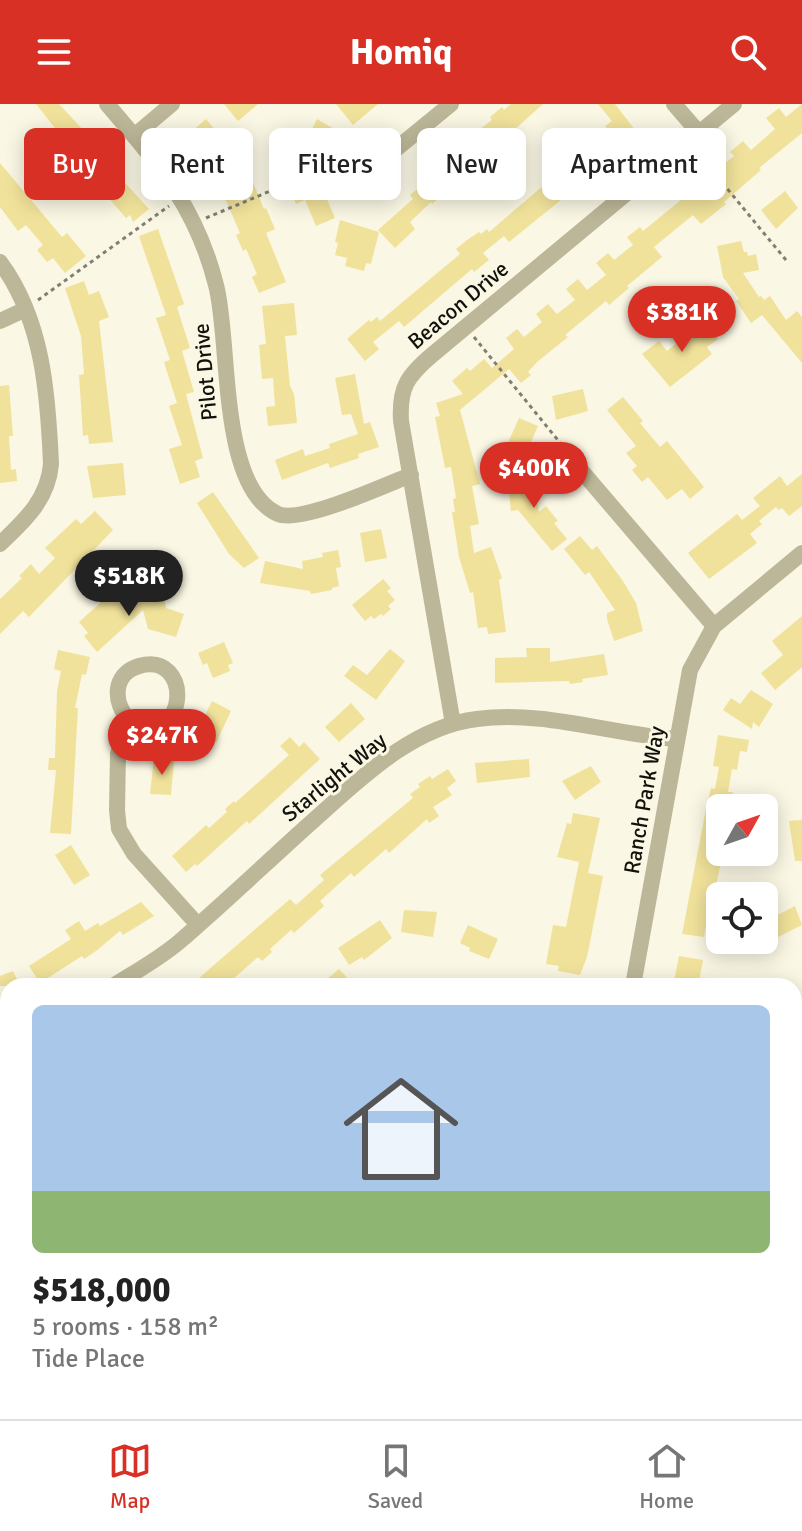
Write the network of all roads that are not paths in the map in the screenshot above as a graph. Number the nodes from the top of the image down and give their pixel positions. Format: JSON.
{"nodes":[{"id":1,"x":107,"y":104,"type":"edge"},
{"id":2,"x":172,"y":104,"type":"edge"},
{"id":3,"x":451,"y":104,"type":"edge"},
{"id":4,"x":674,"y":104,"type":"edge"},
{"id":5,"x":734,"y":104,"type":"edge"},
{"id":6,"x":695,"y":128,"type":"edge"},
{"id":7,"x":705,"y":128,"type":"edge"},
{"id":8,"x":134,"y":136,"type":"junction"},
{"id":9,"x":401,"y":145,"type":"edge"},
{"id":10,"x":618,"y":200,"type":"edge"},
{"id":11,"x":0,"y":262,"type":"edge"},
{"id":12,"x":26,"y":309,"type":"junction"},
{"id":13,"x":0,"y":321,"type":"edge"},
{"id":14,"x":579,"y":468,"type":"road end"},
{"id":15,"x":411,"y":475,"type":"junction"},
{"id":16,"x":0,"y":544,"type":"edge"},
{"id":17,"x":802,"y":553,"type":"edge"},
{"id":18,"x":714,"y":626,"type":"junction"},
{"id":19,"x":129,"y":720,"type":"dead end"},
{"id":20,"x":453,"y":724,"type":"junction"},
{"id":21,"x":676,"y":739,"type":"junction"},
{"id":22,"x":198,"y":925,"type":"junction"},
{"id":23,"x":126,"y":978,"type":"edge"},
{"id":24,"x":634,"y":978,"type":"edge"}],
"edges":[{"from":1,"to":8,"type":"street","name":"Pilot Drive"},
{"from":2,"to":8,"type":"street"},
{"from":3,"to":9,"type":"street"},
{"from":4,"to":6,"type":"street"},
{"from":5,"to":7,"type":"street","name":"Beacon Drive"},
{"from":8,"to":15,"type":"street","name":"Pilot Drive"},
{"from":10,"to":15,"type":"street","name":"Beacon Drive"},
{"from":11,"to":12,"type":"street"},
{"from":12,"to":13,"type":"street"},
{"from":12,"to":16,"type":"street"},
{"from":14,"to":18,"type":"street"},
{"from":15,"to":20,"type":"street","name":"Beacon Drive"},
{"from":17,"to":18,"type":"street"},
{"from":18,"to":21,"type":"street","name":"Ranch Park Way"},
{"from":19,"to":22,"type":"street"},
{"from":20,"to":21,"type":"street","name":"Starlight Way"},
{"from":20,"to":22,"type":"street","name":"Starlight Way"},
{"from":21,"to":24,"type":"street","name":"Ranch Park Way"},
{"from":22,"to":23,"type":"street","name":"Starlight Way"}]}
